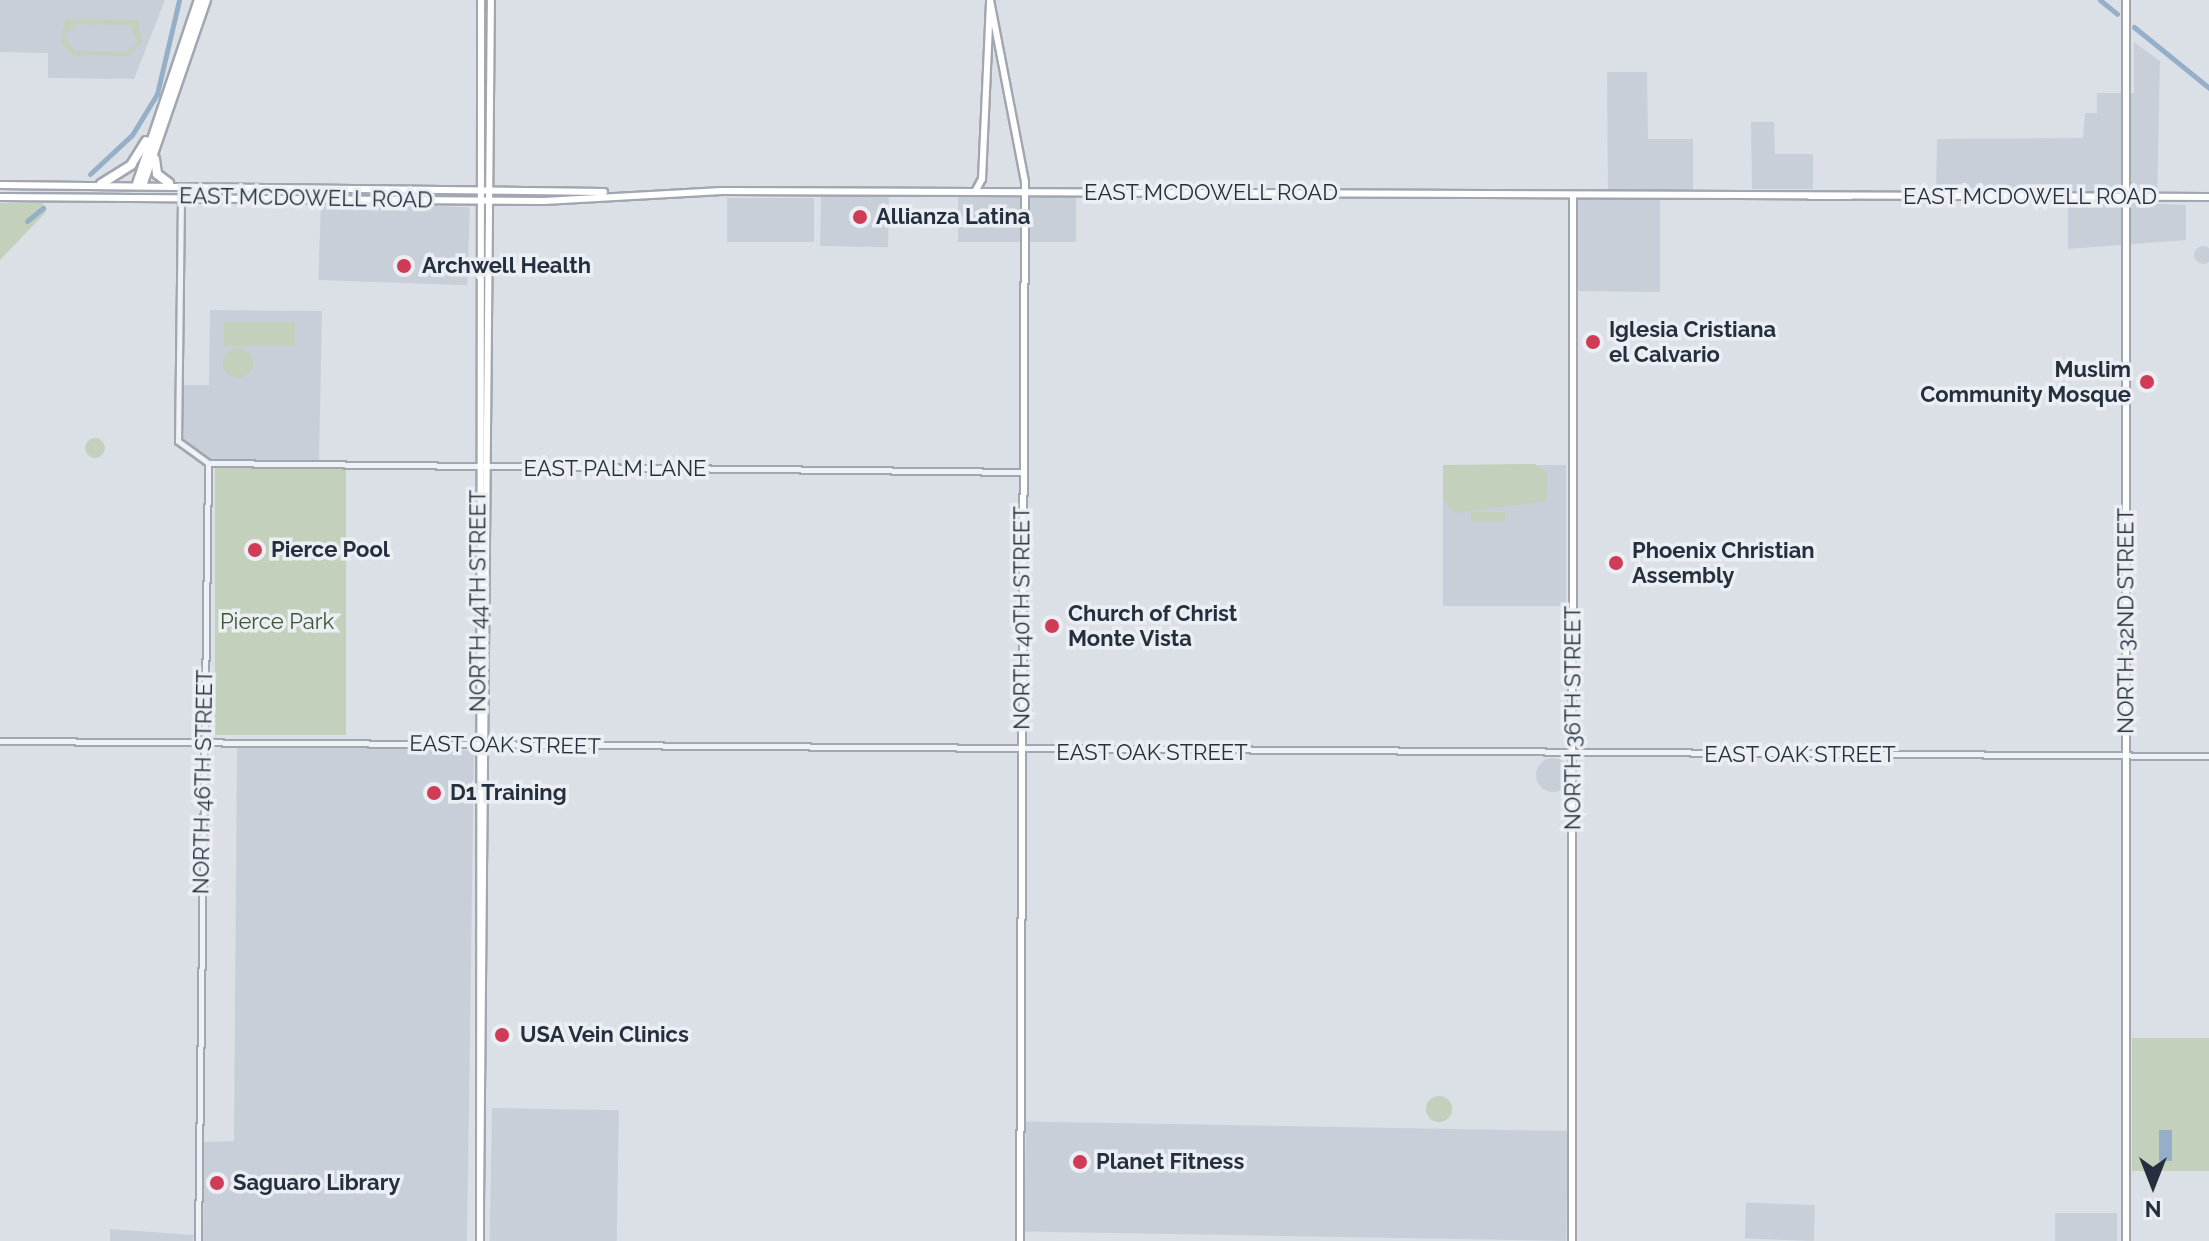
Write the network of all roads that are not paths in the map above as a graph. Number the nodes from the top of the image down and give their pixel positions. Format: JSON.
{"nodes":[{"id":1,"x":198,"y":0,"type":"edge"},
{"id":2,"x":208,"y":0,"type":"edge"},
{"id":3,"x":481,"y":0,"type":"edge"},
{"id":4,"x":491,"y":0,"type":"edge"},
{"id":5,"x":2126,"y":0,"type":"edge"},
{"id":6,"x":990,"y":2,"type":"edge"},
{"id":7,"x":161,"y":112,"type":"junction"},
{"id":8,"x":156,"y":150,"type":"junction"},
{"id":9,"x":169,"y":183,"type":"junction"},
{"id":10,"x":101,"y":184,"type":"junction"},
{"id":11,"x":140,"y":184,"type":"junction"},
{"id":12,"x":207,"y":184,"type":"junction"},
{"id":13,"x":216,"y":184,"type":"junction"},
{"id":14,"x":262,"y":184,"type":"junction"},
{"id":15,"x":0,"y":185,"type":"edge"},
{"id":16,"x":19,"y":185,"type":"junction"},
{"id":17,"x":343,"y":185,"type":"junction"},
{"id":18,"x":356,"y":185,"type":"junction"},
{"id":19,"x":481,"y":188,"type":"junction"},
{"id":20,"x":494,"y":188,"type":"junction"},
{"id":21,"x":975,"y":192,"type":"junction"},
{"id":22,"x":1025,"y":192,"type":"junction"},
{"id":23,"x":611,"y":193,"type":"junction"},
{"id":24,"x":1573,"y":195,"type":"junction"},
{"id":25,"x":138,"y":196,"type":"junction"},
{"id":26,"x":181,"y":196,"type":"junction"},
{"id":27,"x":218,"y":196,"type":"junction"},
{"id":28,"x":270,"y":196,"type":"junction"},
{"id":29,"x":0,"y":197,"type":"edge"},
{"id":30,"x":19,"y":197,"type":"junction"},
{"id":31,"x":343,"y":197,"type":"junction"},
{"id":32,"x":2125,"y":197,"type":"junction"},
{"id":33,"x":2209,"y":197,"type":"edge"},
{"id":34,"x":357,"y":198,"type":"junction"},
{"id":35,"x":481,"y":200,"type":"junction"},
{"id":36,"x":494,"y":200,"type":"junction"},
{"id":37,"x":208,"y":463,"type":"junction"},
{"id":38,"x":479,"y":467,"type":"junction"},
{"id":39,"x":488,"y":468,"type":"junction"},
{"id":40,"x":1022,"y":472,"type":"junction"},
{"id":41,"x":0,"y":741,"type":"edge"},
{"id":42,"x":204,"y":741,"type":"junction"},
{"id":43,"x":477,"y":744,"type":"junction"},
{"id":44,"x":487,"y":744,"type":"junction"},
{"id":45,"x":1022,"y":752,"type":"junction"},
{"id":46,"x":1573,"y":755,"type":"junction"},
{"id":47,"x":2126,"y":755,"type":"junction"},
{"id":48,"x":2209,"y":756,"type":"edge"},
{"id":49,"x":480,"y":1202,"type":"junction"},
{"id":50,"x":198,"y":1241,"type":"edge"},
{"id":51,"x":480,"y":1241,"type":"edge"},
{"id":52,"x":1020,"y":1241,"type":"edge"},
{"id":53,"x":1572,"y":1241,"type":"edge"},
{"id":54,"x":2126,"y":1241,"type":"edge"}],
"edges":[{"from":1,"to":7,"type":"highway"},
{"from":2,"to":8,"type":"highway"},
{"from":3,"to":19,"type":"main road","name":"NORTH 44TH STREET"},
{"from":4,"to":20,"type":"main road","name":"NORTH 44TH STREET"},
{"from":5,"to":32,"type":"main road","name":"NORTH 32ND STREET"},
{"from":6,"to":21,"type":"main road"},
{"from":6,"to":22,"type":"main road","name":"NORTH 40TH STREET"},
{"from":7,"to":10,"type":"highway"},
{"from":7,"to":11,"type":"highway"},
{"from":8,"to":9,"type":"highway"},
{"from":8,"to":11,"type":"highway"},
{"from":9,"to":11,"type":"main road","name":"EAST MCDOWELL ROAD"},
{"from":9,"to":12,"type":"main road","name":"EAST MCDOWELL ROAD"},
{"from":10,"to":11,"type":"main road","name":"EAST MCDOWELL ROAD"},
{"from":10,"to":16,"type":"main road","name":"EAST MCDOWELL ROAD"},
{"from":11,"to":25,"type":"main road"},
{"from":12,"to":13,"type":"main road","name":"EAST MCDOWELL ROAD"},
{"from":12,"to":26,"type":"main road"},
{"from":13,"to":14,"type":"main road","name":"EAST MCDOWELL ROAD"},
{"from":13,"to":27,"type":"main road"},
{"from":14,"to":17,"type":"main road","name":"EAST MCDOWELL ROAD"},
{"from":14,"to":28,"type":"main road"},
{"from":15,"to":16,"type":"main road","name":"EAST MCDOWELL ROAD"},
{"from":16,"to":30,"type":"main road"},
{"from":17,"to":18,"type":"main road","name":"EAST MCDOWELL ROAD"},
{"from":17,"to":31,"type":"main road"},
{"from":18,"to":19,"type":"main road","name":"EAST MCDOWELL ROAD"},
{"from":18,"to":34,"type":"main road"},
{"from":19,"to":20,"type":"main road","name":"EAST MCDOWELL ROAD"},
{"from":19,"to":35,"type":"main road","name":"NORTH 44TH STREET"},
{"from":20,"to":23,"type":"main road","name":"EAST MCDOWELL ROAD"},
{"from":20,"to":36,"type":"main road","name":"NORTH 44TH STREET"},
{"from":21,"to":22,"type":"main road","name":"EAST MCDOWELL ROAD"},
{"from":21,"to":23,"type":"main road","name":"EAST MCDOWELL ROAD"},
{"from":22,"to":24,"type":"main road","name":"EAST MCDOWELL ROAD"},
{"from":22,"to":40,"type":"main road","name":"NORTH 40TH STREET"},
{"from":23,"to":36,"type":"main road","name":"EAST MCDOWELL ROAD"},
{"from":24,"to":32,"type":"main road","name":"EAST MCDOWELL ROAD"},
{"from":24,"to":46,"type":"main road","name":"NORTH 36TH STREET"},
{"from":25,"to":26,"type":"main road","name":"EAST MCDOWELL ROAD"},
{"from":25,"to":30,"type":"main road","name":"EAST MCDOWELL ROAD"},
{"from":26,"to":27,"type":"main road","name":"EAST MCDOWELL ROAD"},
{"from":26,"to":37,"type":"street"},
{"from":27,"to":28,"type":"main road","name":"EAST MCDOWELL ROAD"},
{"from":28,"to":31,"type":"main road","name":"EAST MCDOWELL ROAD"},
{"from":29,"to":30,"type":"main road","name":"EAST MCDOWELL ROAD"},
{"from":31,"to":34,"type":"main road","name":"EAST MCDOWELL ROAD"},
{"from":32,"to":33,"type":"main road","name":"EAST MCDOWELL ROAD"},
{"from":32,"to":47,"type":"main road","name":"NORTH 32ND STREET"},
{"from":34,"to":35,"type":"main road","name":"EAST MCDOWELL ROAD"},
{"from":35,"to":36,"type":"main road","name":"EAST MCDOWELL ROAD"},
{"from":35,"to":38,"type":"main road","name":"NORTH 44TH STREET"},
{"from":36,"to":39,"type":"main road","name":"NORTH 44TH STREET"},
{"from":37,"to":38,"type":"street","name":"EAST PALM LANE"},
{"from":37,"to":42,"type":"street","name":"NORTH 46TH STREET"},
{"from":38,"to":39,"type":"street","name":"EAST PALM LANE"},
{"from":38,"to":43,"type":"main road","name":"NORTH 44TH STREET"},
{"from":39,"to":40,"type":"street","name":"EAST PALM LANE"},
{"from":39,"to":44,"type":"main road","name":"NORTH 44TH STREET"},
{"from":40,"to":45,"type":"main road","name":"NORTH 40TH STREET"},
{"from":41,"to":42,"type":"street","name":"EAST OAK STREET"},
{"from":42,"to":43,"type":"street","name":"EAST OAK STREET"},
{"from":42,"to":50,"type":"street","name":"NORTH 46TH STREET"},
{"from":43,"to":44,"type":"street","name":"EAST OAK STREET"},
{"from":43,"to":49,"type":"main road","name":"NORTH 44TH STREET"},
{"from":44,"to":45,"type":"street","name":"EAST OAK STREET"},
{"from":44,"to":49,"type":"main road","name":"NORTH 44TH STREET"},
{"from":45,"to":46,"type":"street","name":"EAST OAK STREET"},
{"from":45,"to":52,"type":"main road","name":"NORTH 40TH STREET"},
{"from":46,"to":47,"type":"street","name":"EAST OAK STREET"},
{"from":46,"to":53,"type":"main road","name":"NORTH 36TH STREET"},
{"from":47,"to":48,"type":"street","name":"EAST OAK STREET"},
{"from":47,"to":54,"type":"main road","name":"NORTH 32ND STREET"},
{"from":49,"to":51,"type":"main road","name":"NORTH 44TH STREET"}]}
